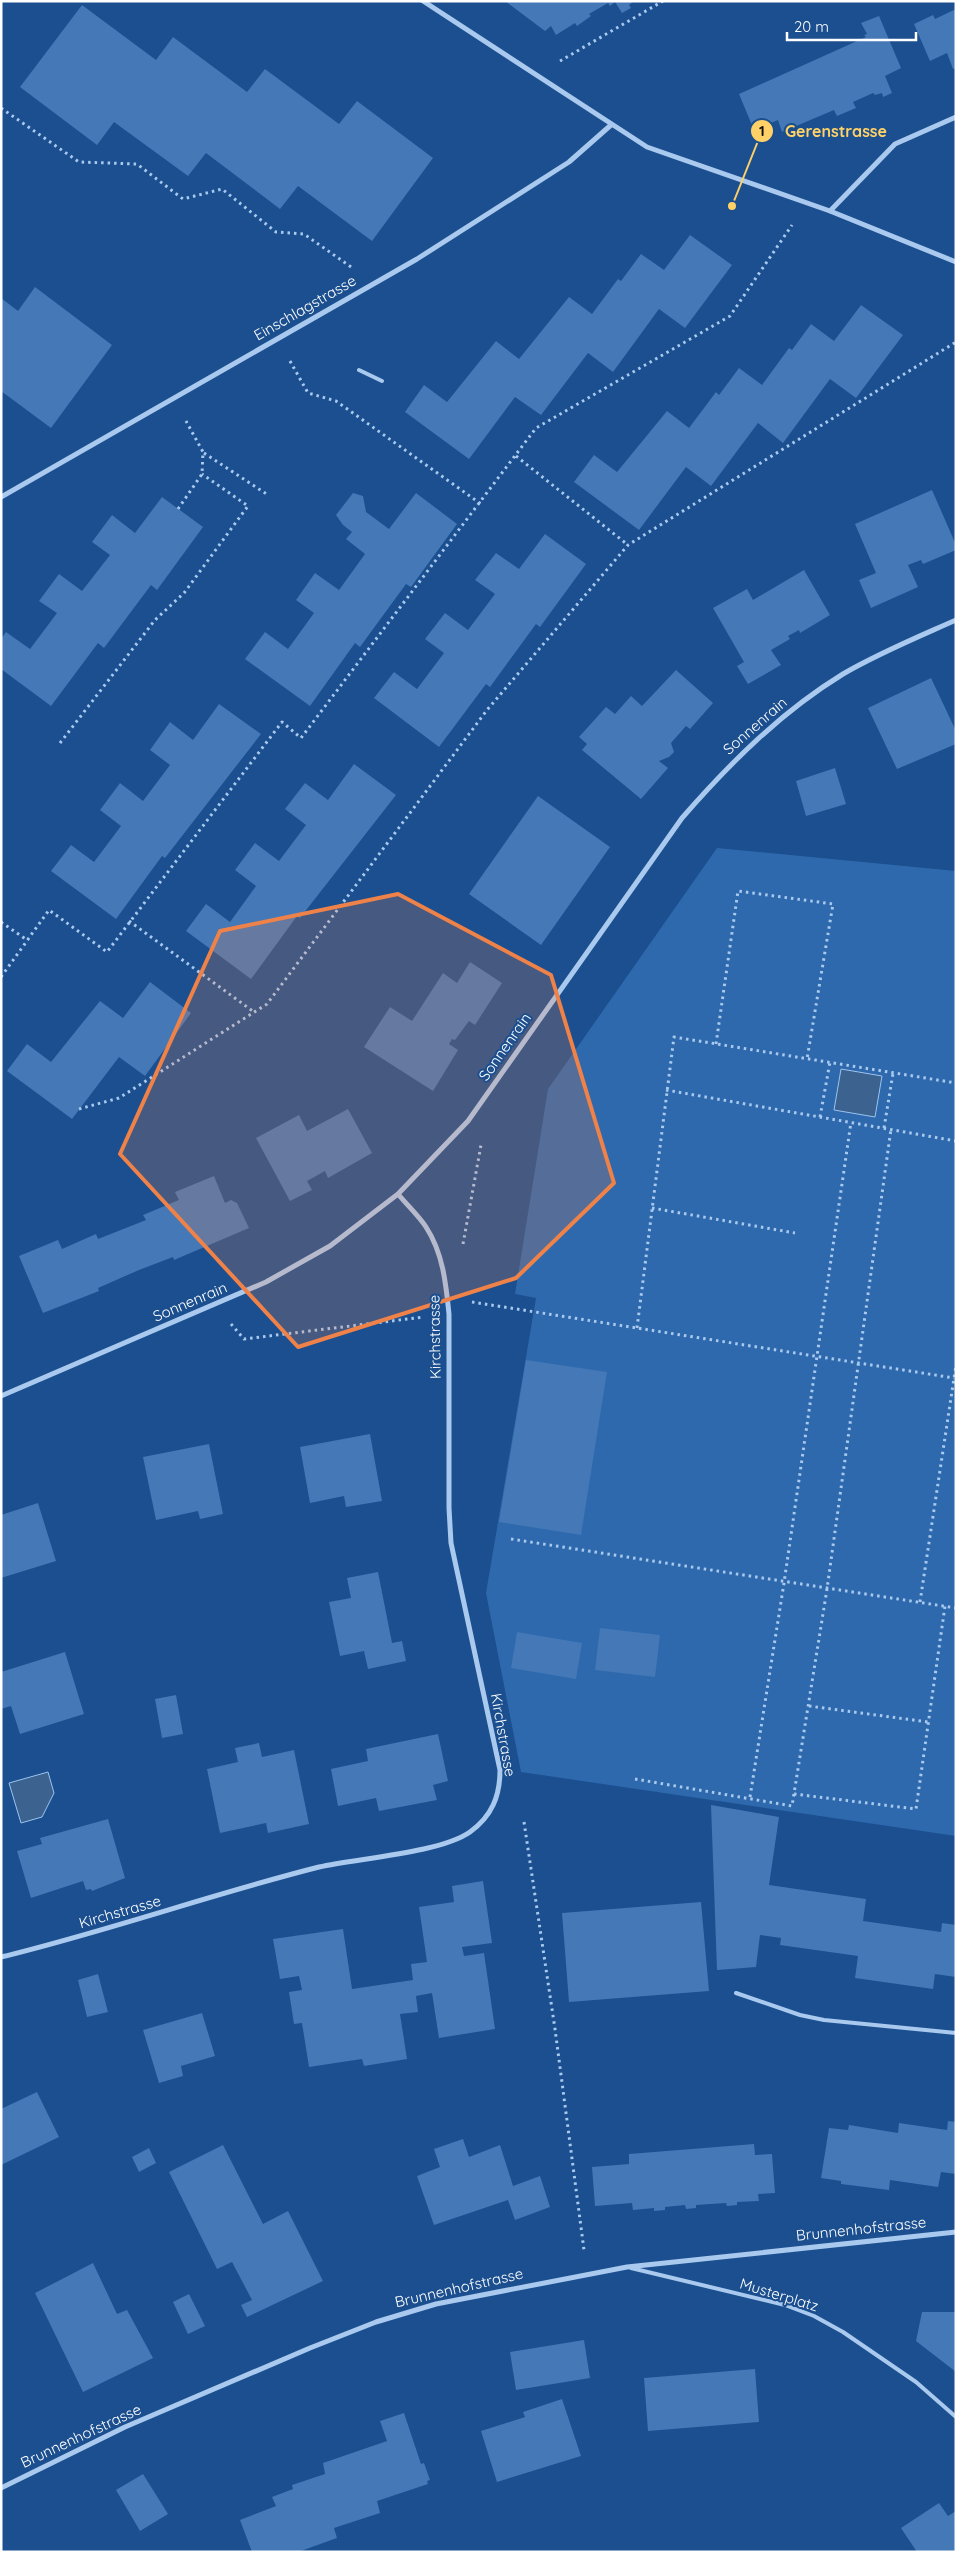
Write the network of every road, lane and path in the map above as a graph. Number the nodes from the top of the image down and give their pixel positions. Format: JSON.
{"nodes":[{"id":1,"x":423,"y":1,"type":"edge"},
{"id":2,"x":663,"y":1,"type":"edge"},
{"id":3,"x":536,"y":75,"type":"junction"},
{"id":4,"x":1,"y":108,"type":"edge"},
{"id":5,"x":956,"y":117,"type":"edge"},
{"id":6,"x":611,"y":125,"type":"junction"},
{"id":7,"x":806,"y":204,"type":"junction"},
{"id":8,"x":830,"y":211,"type":"junction"},
{"id":9,"x":956,"y":262,"type":"edge"},
{"id":10,"x":374,"y":283,"type":"junction"},
{"id":11,"x":277,"y":339,"type":"junction"},
{"id":12,"x":956,"y":342,"type":"edge"},
{"id":13,"x":359,"y":370,"type":"dead end"},
{"id":14,"x":382,"y":381,"type":"dead end"},
{"id":15,"x":173,"y":398,"type":"junction"},
{"id":16,"x":203,"y":452,"type":"junction"},
{"id":17,"x":516,"y":456,"type":"junction"},
{"id":18,"x":202,"y":474,"type":"junction"},
{"id":19,"x":268,"y":494,"type":"dead end"},
{"id":20,"x":1,"y":497,"type":"edge"},
{"id":21,"x":481,"y":504,"type":"junction"},
{"id":22,"x":178,"y":509,"type":"dead end"},
{"id":23,"x":628,"y":545,"type":"junction"},
{"id":24,"x":956,"y":620,"type":"edge"},
{"id":25,"x":60,"y":743,"type":"dead end"},
{"id":26,"x":129,"y":921,"type":"junction"},
{"id":27,"x":1,"y":922,"type":"edge"},
{"id":28,"x":27,"y":940,"type":"junction"},
{"id":29,"x":1,"y":977,"type":"edge"},
{"id":30,"x":254,"y":1012,"type":"junction"},
{"id":31,"x":716,"y":1044,"type":"junction"},
{"id":32,"x":807,"y":1059,"type":"junction"},
{"id":33,"x":830,"y":1062,"type":"junction"},
{"id":34,"x":893,"y":1073,"type":"junction"},
{"id":35,"x":956,"y":1083,"type":"edge"},
{"id":36,"x":666,"y":1090,"type":"junction"},
{"id":37,"x":79,"y":1109,"type":"dead end"},
{"id":38,"x":820,"y":1117,"type":"junction"},
{"id":39,"x":851,"y":1122,"type":"junction"},
{"id":40,"x":884,"y":1128,"type":"junction"},
{"id":41,"x":892,"y":1129,"type":"junction"},
{"id":42,"x":482,"y":1140,"type":"dead end"},
{"id":43,"x":956,"y":1140,"type":"edge"},
{"id":44,"x":398,"y":1194,"type":"junction"},
{"id":45,"x":652,"y":1208,"type":"junction"},
{"id":46,"x":796,"y":1232,"type":"dead end"},
{"id":47,"x":461,"y":1251,"type":"dead end"},
{"id":48,"x":448,"y":1298,"type":"junction"},
{"id":49,"x":214,"y":1306,"type":"junction"},
{"id":50,"x":449,"y":1314,"type":"junction"},
{"id":51,"x":637,"y":1328,"type":"junction"},
{"id":52,"x":818,"y":1356,"type":"junction"},
{"id":53,"x":859,"y":1363,"type":"junction"},
{"id":54,"x":956,"y":1365,"type":"edge"},
{"id":55,"x":954,"y":1378,"type":"junction"},
{"id":56,"x":1,"y":1396,"type":"edge"},
{"id":57,"x":511,"y":1539,"type":"dead end"},
{"id":58,"x":784,"y":1583,"type":"junction"},
{"id":59,"x":827,"y":1589,"type":"junction"},
{"id":60,"x":920,"y":1602,"type":"junction"},
{"id":61,"x":945,"y":1606,"type":"junction"},
{"id":62,"x":956,"y":1608,"type":"edge"},
{"id":63,"x":808,"y":1706,"type":"junction"},
{"id":64,"x":928,"y":1722,"type":"junction"},
{"id":65,"x":635,"y":1779,"type":"dead end"},
{"id":66,"x":794,"y":1794,"type":"junction"},
{"id":67,"x":750,"y":1797,"type":"dead end"},
{"id":68,"x":524,"y":1822,"type":"dead end"},
{"id":69,"x":1,"y":1957,"type":"edge"},
{"id":70,"x":736,"y":1993,"type":"dead end"},
{"id":71,"x":956,"y":2033,"type":"edge"},
{"id":72,"x":956,"y":2232,"type":"edge"},
{"id":73,"x":627,"y":2267,"type":"junction"},
{"id":74,"x":587,"y":2274,"type":"junction"},
{"id":75,"x":956,"y":2417,"type":"edge"},
{"id":76,"x":1,"y":2488,"type":"edge"}],
"edges":[{"from":1,"to":3,"type":"street"},
{"from":2,"to":3,"type":"path"},
{"from":3,"to":6,"type":"street"},
{"from":4,"to":10,"type":"path"},
{"from":5,"to":8,"type":"street"},
{"from":6,"to":7,"type":"street"},
{"from":6,"to":10,"type":"street","name":"Einschlagstrasse"},
{"from":7,"to":8,"type":"street"},
{"from":7,"to":17,"type":"path"},
{"from":8,"to":9,"type":"street"},
{"from":10,"to":11,"type":"street","name":"Einschlagstrasse"},
{"from":11,"to":15,"type":"street","name":"Einschlagstrasse"},
{"from":11,"to":21,"type":"path"},
{"from":12,"to":23,"type":"path"},
{"from":13,"to":14,"type":"lane"},
{"from":15,"to":16,"type":"path"},
{"from":15,"to":20,"type":"street","name":"Einschlagstrasse"},
{"from":16,"to":18,"type":"path"},
{"from":16,"to":19,"type":"path"},
{"from":17,"to":21,"type":"path"},
{"from":17,"to":23,"type":"path"},
{"from":18,"to":22,"type":"path"},
{"from":18,"to":25,"type":"path"},
{"from":21,"to":26,"type":"path"},
{"from":23,"to":30,"type":"path"},
{"from":24,"to":44,"type":"street","name":"Sonnenrain"},
{"from":26,"to":28,"type":"path"},
{"from":26,"to":30,"type":"path"},
{"from":27,"to":28,"type":"path"},
{"from":28,"to":29,"type":"path"},
{"from":30,"to":37,"type":"path"},
{"from":31,"to":32,"type":"path"},
{"from":31,"to":32,"type":"path"},
{"from":31,"to":36,"type":"path"},
{"from":32,"to":33,"type":"path"},
{"from":33,"to":34,"type":"path"},
{"from":33,"to":38,"type":"path"},
{"from":34,"to":35,"type":"path"},
{"from":34,"to":40,"type":"path"},
{"from":36,"to":38,"type":"path"},
{"from":36,"to":45,"type":"path"},
{"from":38,"to":39,"type":"path"},
{"from":39,"to":40,"type":"path"},
{"from":39,"to":52,"type":"path"},
{"from":40,"to":41,"type":"path"},
{"from":41,"to":43,"type":"path"},
{"from":41,"to":53,"type":"path"},
{"from":42,"to":47,"type":"path"},
{"from":44,"to":48,"type":"street","name":"Kirchstrasse"},
{"from":44,"to":49,"type":"street","name":"Sonnenrain"},
{"from":45,"to":46,"type":"path"},
{"from":45,"to":51,"type":"path"},
{"from":48,"to":50,"type":"street","name":"Kirchstrasse"},
{"from":48,"to":51,"type":"path"},
{"from":49,"to":50,"type":"path"},
{"from":49,"to":56,"type":"street","name":"Sonnenrain"},
{"from":50,"to":69,"type":"street","name":"Kirchstrasse"},
{"from":51,"to":52,"type":"path"},
{"from":52,"to":53,"type":"path"},
{"from":52,"to":58,"type":"path"},
{"from":53,"to":55,"type":"path"},
{"from":53,"to":59,"type":"path"},
{"from":54,"to":55,"type":"path"},
{"from":55,"to":60,"type":"path"},
{"from":57,"to":58,"type":"path"},
{"from":58,"to":59,"type":"path"},
{"from":58,"to":67,"type":"path"},
{"from":59,"to":60,"type":"path"},
{"from":59,"to":63,"type":"path"},
{"from":60,"to":61,"type":"path"},
{"from":61,"to":62,"type":"path"},
{"from":61,"to":64,"type":"path"},
{"from":63,"to":64,"type":"path"},
{"from":63,"to":66,"type":"path"},
{"from":64,"to":66,"type":"path"},
{"from":65,"to":66,"type":"path"},
{"from":68,"to":74,"type":"path"},
{"from":70,"to":71,"type":"lane"},
{"from":72,"to":73,"type":"street","name":"Brunnenhofstrasse"},
{"from":73,"to":74,"type":"street","name":"Brunnenhofstrasse"},
{"from":73,"to":75,"type":"lane","name":"Musterplatz"},
{"from":74,"to":76,"type":"street","name":"Brunnenhofstrasse"}]}
